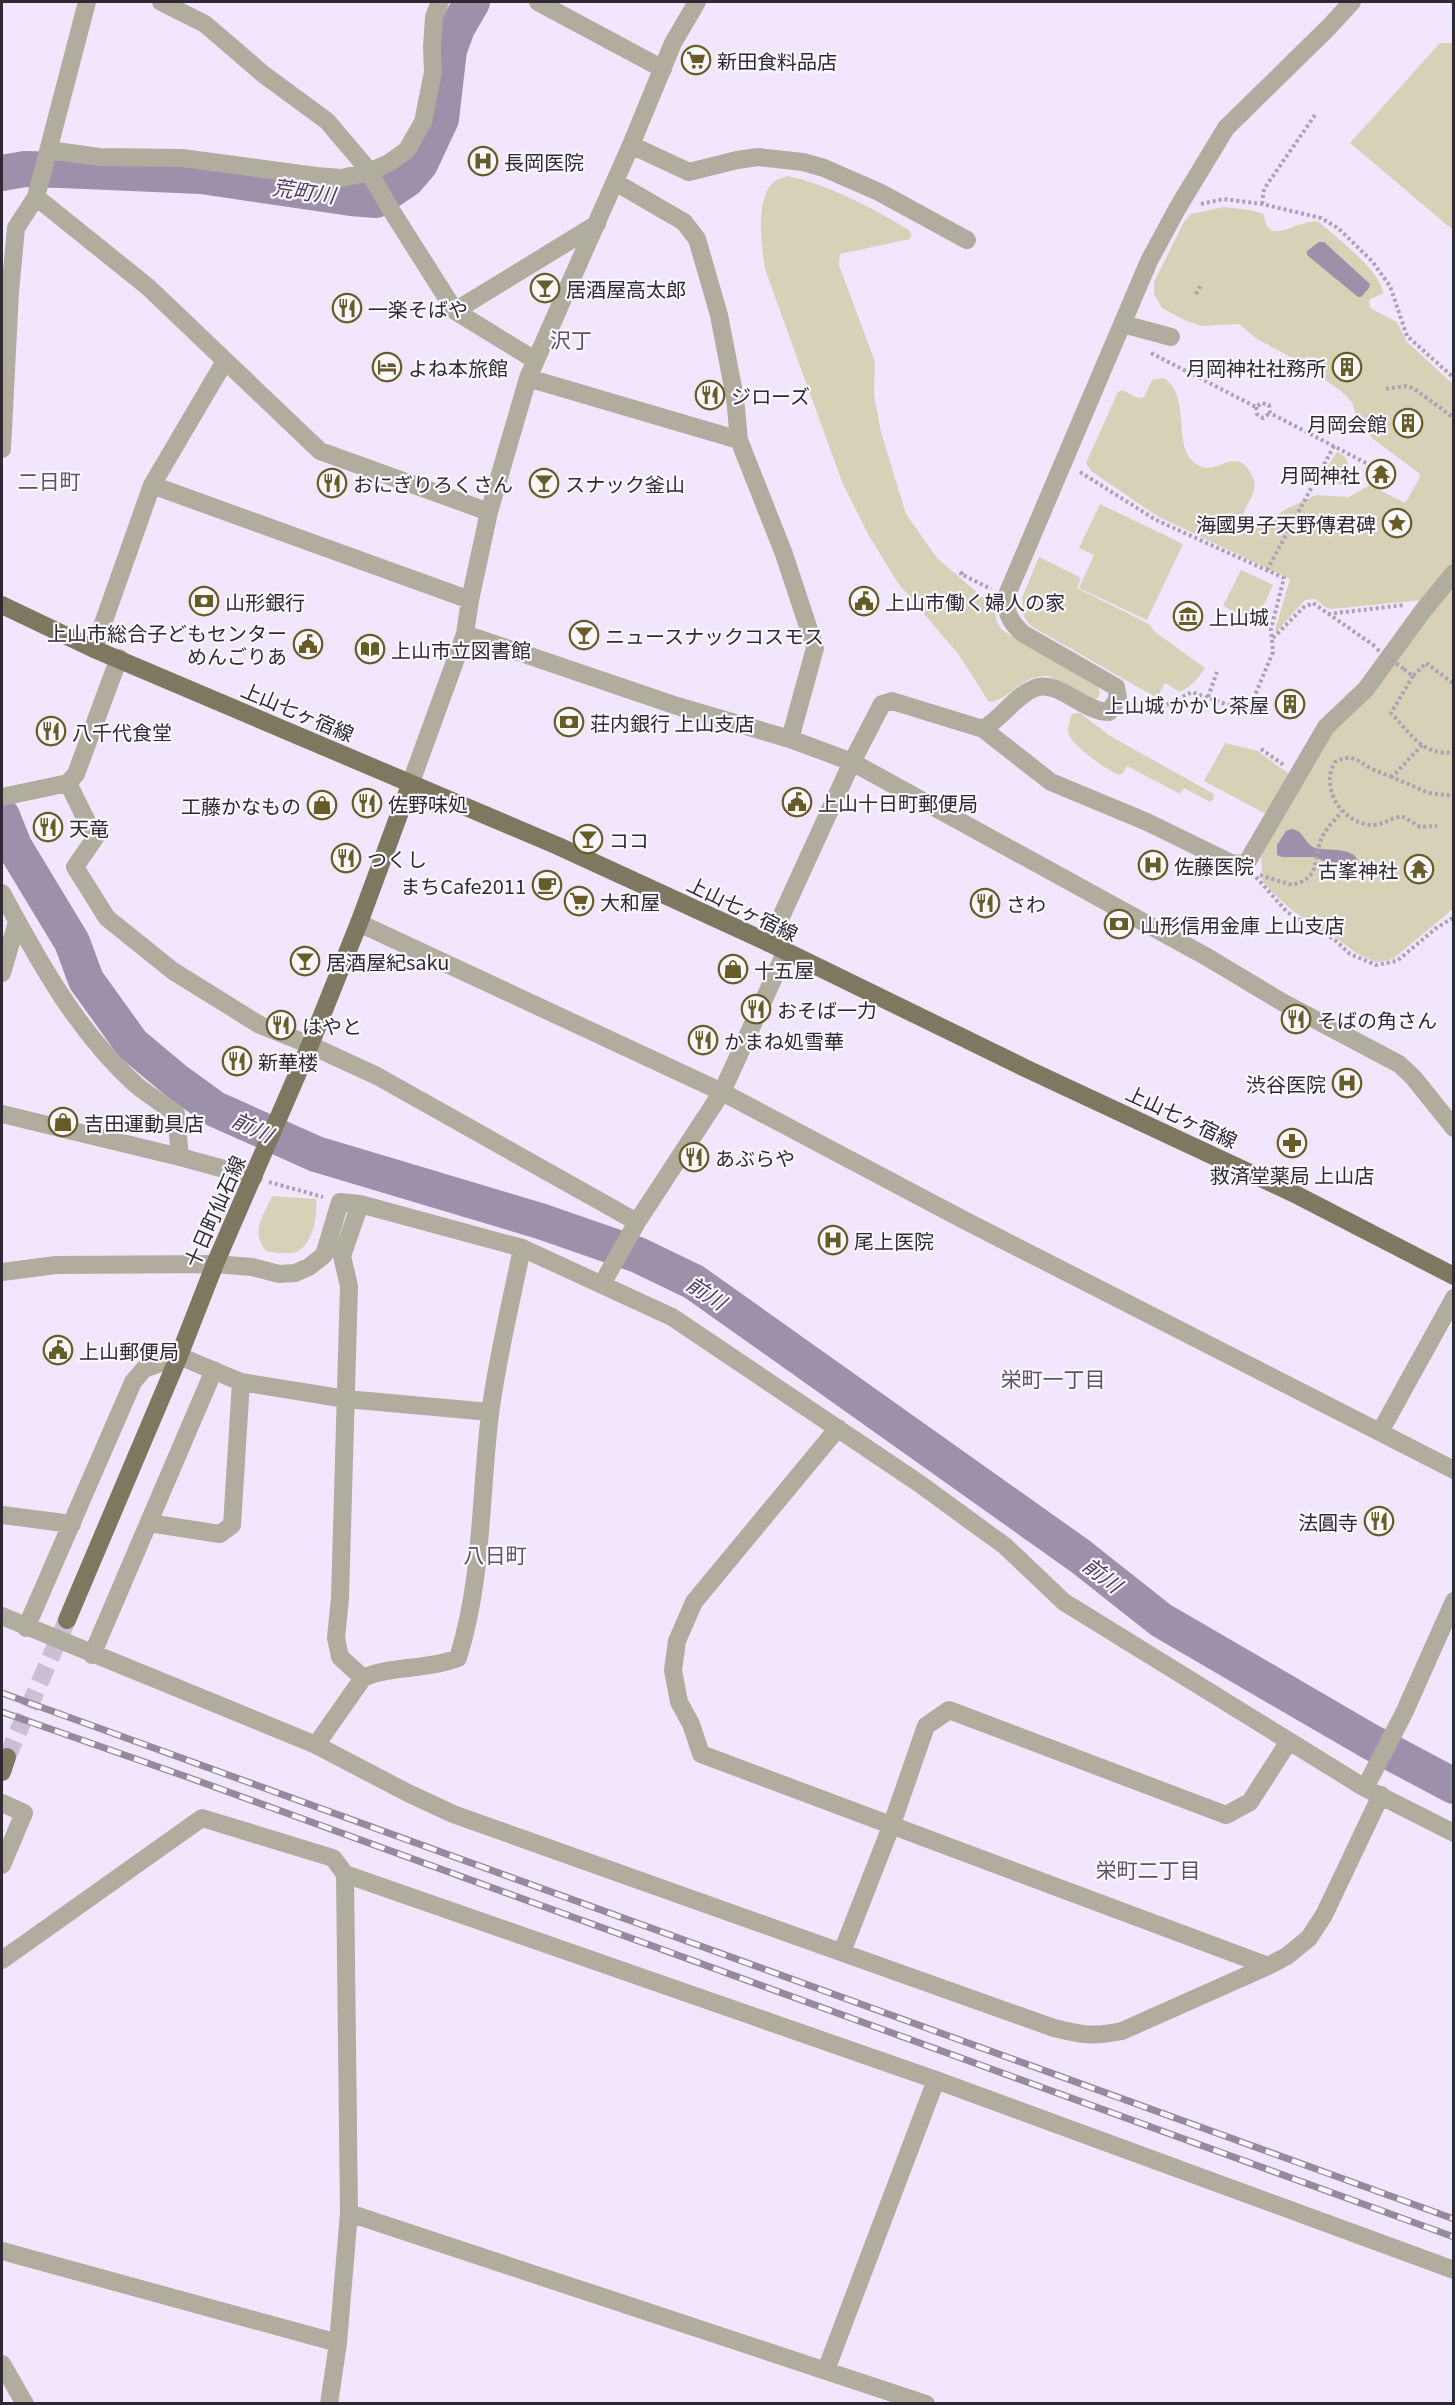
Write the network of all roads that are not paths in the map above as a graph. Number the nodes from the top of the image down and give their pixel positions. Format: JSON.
{"nodes":[{"id":1,"x":87,"y":2,"type":"edge"},
{"id":2,"x":161,"y":2,"type":"edge"},
{"id":3,"x":440,"y":2,"type":"edge"},
{"id":4,"x":538,"y":2,"type":"edge"},
{"id":5,"x":697,"y":2,"type":"edge"},
{"id":6,"x":1352,"y":2,"type":"edge"},
{"id":7,"x":663,"y":69,"type":"junction"},
{"id":8,"x":632,"y":145,"type":"junction"},
{"id":9,"x":49,"y":150,"type":"junction"},
{"id":10,"x":372,"y":176,"type":"junction"},
{"id":11,"x":615,"y":182,"type":"junction"},
{"id":12,"x":36,"y":197,"type":"junction"},
{"id":13,"x":597,"y":224,"type":"junction"},
{"id":14,"x":967,"y":240,"type":"dead end"},
{"id":15,"x":455,"y":311,"type":"junction"},
{"id":16,"x":1123,"y":324,"type":"junction"},
{"id":17,"x":1171,"y":337,"type":"dead end"},
{"id":18,"x":535,"y":360,"type":"junction"},
{"id":19,"x":225,"y":362,"type":"junction"},
{"id":20,"x":528,"y":378,"type":"junction"},
{"id":21,"x":739,"y":440,"type":"junction"},
{"id":22,"x":2,"y":449,"type":"edge"},
{"id":23,"x":152,"y":485,"type":"junction"},
{"id":24,"x":489,"y":512,"type":"junction"},
{"id":25,"x":1454,"y":573,"type":"edge"},
{"id":26,"x":470,"y":600,"type":"junction"},
{"id":27,"x":2,"y":605,"type":"edge"},
{"id":28,"x":465,"y":634,"type":"junction"},
{"id":29,"x":94,"y":649,"type":"junction"},
{"id":30,"x":119,"y":658,"type":"junction"},
{"id":31,"x":983,"y":729,"type":"junction"},
{"id":32,"x":790,"y":739,"type":"junction"},
{"id":33,"x":852,"y":762,"type":"junction"},
{"id":34,"x":68,"y":783,"type":"junction"},
{"id":35,"x":410,"y":785,"type":"junction"},
{"id":36,"x":2,"y":797,"type":"edge"},
{"id":37,"x":2,"y":892,"type":"edge"},
{"id":38,"x":17,"y":922,"type":"junction"},
{"id":39,"x":359,"y":923,"type":"junction"},
{"id":40,"x":769,"y":944,"type":"junction"},
{"id":41,"x":785,"y":953,"type":"junction"},
{"id":42,"x":2,"y":973,"type":"edge"},
{"id":43,"x":310,"y":1045,"type":"junction"},
{"id":44,"x":722,"y":1092,"type":"junction"},
{"id":45,"x":2,"y":1114,"type":"edge"},
{"id":46,"x":1454,"y":1128,"type":"edge"},
{"id":47,"x":180,"y":1157,"type":"junction"},
{"id":48,"x":254,"y":1177,"type":"junction"},
{"id":49,"x":360,"y":1204,"type":"junction"},
{"id":50,"x":637,"y":1222,"type":"junction"},
{"id":51,"x":522,"y":1248,"type":"junction"},
{"id":52,"x":214,"y":1264,"type":"junction"},
{"id":53,"x":2,"y":1272,"type":"edge"},
{"id":54,"x":1454,"y":1276,"type":"edge"},
{"id":55,"x":602,"y":1284,"type":"junction"},
{"id":56,"x":1454,"y":1298,"type":"edge"},
{"id":57,"x":179,"y":1356,"type":"junction"},
{"id":58,"x":214,"y":1370,"type":"junction"},
{"id":59,"x":241,"y":1382,"type":"junction"},
{"id":60,"x":346,"y":1399,"type":"junction"},
{"id":61,"x":490,"y":1412,"type":"junction"},
{"id":62,"x":838,"y":1428,"type":"junction"},
{"id":63,"x":1380,"y":1432,"type":"junction"},
{"id":64,"x":1454,"y":1470,"type":"edge"},
{"id":65,"x":2,"y":1515,"type":"edge"},
{"id":66,"x":149,"y":1523,"type":"junction"},
{"id":67,"x":72,"y":1524,"type":"junction"},
{"id":68,"x":1454,"y":1601,"type":"edge"},
{"id":69,"x":2,"y":1616,"type":"edge"},
{"id":70,"x":67,"y":1620,"type":"tunnel mouth"},
{"id":71,"x":26,"y":1628,"type":"junction"},
{"id":72,"x":92,"y":1655,"type":"junction"},
{"id":73,"x":363,"y":1678,"type":"junction"},
{"id":74,"x":1289,"y":1741,"type":"junction"},
{"id":75,"x":316,"y":1746,"type":"junction"},
{"id":76,"x":1373,"y":1792,"type":"junction"},
{"id":77,"x":9,"y":1806,"type":"edge"},
{"id":78,"x":892,"y":1824,"type":"junction"},
{"id":79,"x":1454,"y":1833,"type":"edge"},
{"id":80,"x":2,"y":1865,"type":"edge"},
{"id":81,"x":345,"y":1874,"type":"junction"},
{"id":82,"x":842,"y":1952,"type":"junction"},
{"id":83,"x":2,"y":1960,"type":"edge"},
{"id":84,"x":1268,"y":1966,"type":"junction"},
{"id":85,"x":936,"y":2080,"type":"junction"},
{"id":86,"x":349,"y":2212,"type":"junction"},
{"id":87,"x":2,"y":2251,"type":"edge"},
{"id":88,"x":1454,"y":2270,"type":"edge"},
{"id":89,"x":338,"y":2343,"type":"junction"},
{"id":90,"x":2,"y":2364,"type":"edge"},
{"id":91,"x":826,"y":2370,"type":"junction"},
{"id":92,"x":25,"y":2403,"type":"edge"},
{"id":93,"x":329,"y":2403,"type":"edge"},
{"id":94,"x":926,"y":2403,"type":"edge"}],
"edges":[{"from":1,"to":9,"type":"street"},
{"from":2,"to":10,"type":"street"},
{"from":3,"to":10,"type":"street"},
{"from":4,"to":7,"type":"street"},
{"from":5,"to":7,"type":"street"},
{"from":6,"to":16,"type":"street"},
{"from":7,"to":8,"type":"street"},
{"from":8,"to":11,"type":"street"},
{"from":8,"to":14,"type":"street"},
{"from":9,"to":10,"type":"street"},
{"from":9,"to":12,"type":"street"},
{"from":10,"to":15,"type":"street"},
{"from":11,"to":13,"type":"street"},
{"from":11,"to":21,"type":"street"},
{"from":12,"to":19,"type":"street"},
{"from":12,"to":22,"type":"street"},
{"from":13,"to":15,"type":"street"},
{"from":13,"to":18,"type":"street"},
{"from":15,"to":18,"type":"street"},
{"from":16,"to":17,"type":"street"},
{"from":16,"to":31,"type":"street"},
{"from":18,"to":20,"type":"street"},
{"from":19,"to":23,"type":"street"},
{"from":19,"to":24,"type":"street"},
{"from":20,"to":21,"type":"street"},
{"from":20,"to":24,"type":"street"},
{"from":21,"to":32,"type":"street"},
{"from":23,"to":26,"type":"street"},
{"from":23,"to":29,"type":"street"},
{"from":24,"to":26,"type":"street"},
{"from":25,"to":31,"type":"street"},
{"from":26,"to":28,"type":"street"},
{"from":27,"to":29,"type":"main road","name":"上山七ヶ宿線"},
{"from":28,"to":32,"type":"street"},
{"from":28,"to":35,"type":"street"},
{"from":29,"to":30,"type":"main road","name":"上山七ヶ宿線"},
{"from":30,"to":34,"type":"street"},
{"from":30,"to":35,"type":"main road","name":"上山七ヶ宿線"},
{"from":31,"to":33,"type":"street"},
{"from":32,"to":33,"type":"street"},
{"from":33,"to":40,"type":"street"},
{"from":33,"to":46,"type":"street"},
{"from":34,"to":36,"type":"street"},
{"from":34,"to":43,"type":"street"},
{"from":35,"to":39,"type":"main road","name":"十日町仙石線"},
{"from":35,"to":40,"type":"main road","name":"上山七ヶ宿線"},
{"from":37,"to":38,"type":"street"},
{"from":38,"to":42,"type":"street"},
{"from":38,"to":47,"type":"street"},
{"from":39,"to":43,"type":"main road","name":"十日町仙石線"},
{"from":39,"to":44,"type":"street"},
{"from":40,"to":41,"type":"main road","name":"上山七ヶ宿線"},
{"from":41,"to":44,"type":"street"},
{"from":41,"to":54,"type":"main road","name":"上山七ヶ宿線"},
{"from":43,"to":48,"type":"main road","name":"十日町仙石線"},
{"from":43,"to":50,"type":"street"},
{"from":44,"to":50,"type":"street"},
{"from":44,"to":63,"type":"street"},
{"from":45,"to":47,"type":"street"},
{"from":47,"to":48,"type":"street"},
{"from":48,"to":52,"type":"main road","name":"十日町仙石線"},
{"from":49,"to":51,"type":"street"},
{"from":49,"to":52,"type":"street"},
{"from":49,"to":60,"type":"street"},
{"from":50,"to":55,"type":"street"},
{"from":51,"to":55,"type":"street"},
{"from":51,"to":61,"type":"street"},
{"from":52,"to":53,"type":"street"},
{"from":52,"to":57,"type":"main road","name":"十日町仙石線"},
{"from":55,"to":62,"type":"street"},
{"from":56,"to":63,"type":"street"},
{"from":57,"to":58,"type":"street"},
{"from":57,"to":67,"type":"street"},
{"from":57,"to":70,"type":"main road","name":"十日町仙石線"},
{"from":58,"to":59,"type":"street"},
{"from":58,"to":66,"type":"street"},
{"from":59,"to":60,"type":"street"},
{"from":59,"to":66,"type":"street"},
{"from":60,"to":61,"type":"street"},
{"from":60,"to":73,"type":"street"},
{"from":61,"to":73,"type":"street"},
{"from":62,"to":74,"type":"street"},
{"from":62,"to":78,"type":"street"},
{"from":63,"to":64,"type":"street"},
{"from":65,"to":67,"type":"street"},
{"from":66,"to":72,"type":"street"},
{"from":67,"to":71,"type":"street"},
{"from":68,"to":76,"type":"street"},
{"from":69,"to":71,"type":"street"},
{"from":71,"to":72,"type":"street"},
{"from":72,"to":75,"type":"street"},
{"from":73,"to":75,"type":"street"},
{"from":74,"to":76,"type":"street"},
{"from":74,"to":78,"type":"street"},
{"from":75,"to":82,"type":"street"},
{"from":76,"to":79,"type":"street"},
{"from":76,"to":84,"type":"street"},
{"from":77,"to":80,"type":"street"},
{"from":78,"to":82,"type":"street"},
{"from":78,"to":84,"type":"street"},
{"from":81,"to":83,"type":"street"},
{"from":81,"to":85,"type":"street"},
{"from":81,"to":86,"type":"street"},
{"from":82,"to":84,"type":"street"},
{"from":85,"to":88,"type":"street"},
{"from":85,"to":91,"type":"street"},
{"from":86,"to":89,"type":"street"},
{"from":86,"to":91,"type":"street"},
{"from":87,"to":89,"type":"street"},
{"from":89,"to":93,"type":"street"},
{"from":90,"to":92,"type":"street"},
{"from":91,"to":94,"type":"street"}]}
